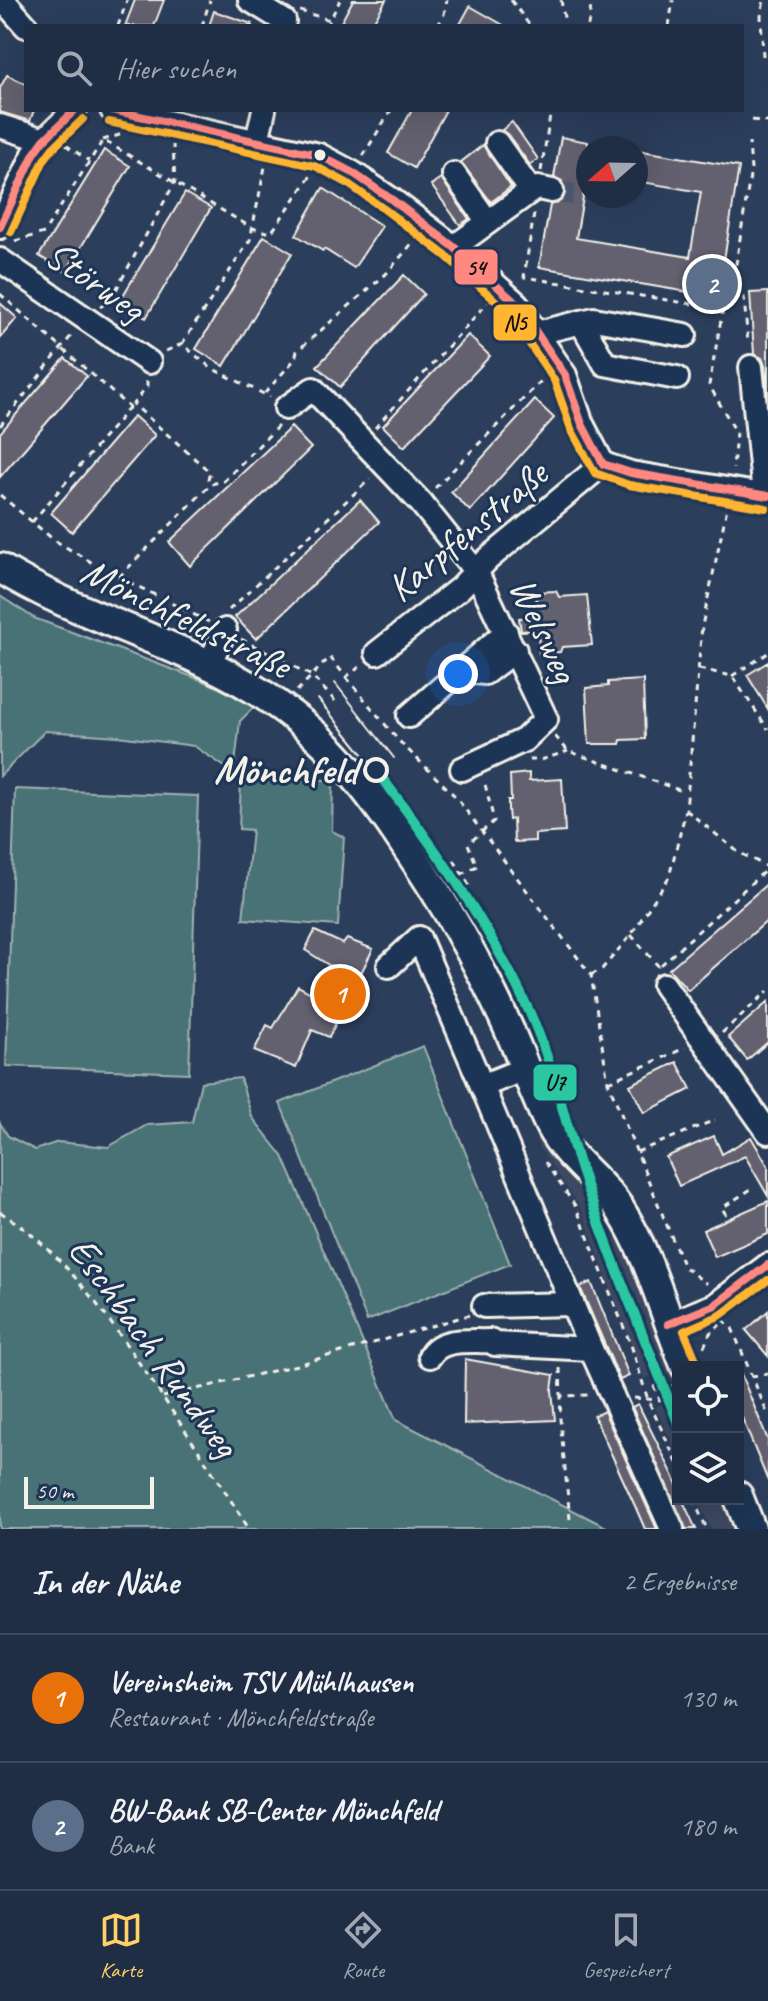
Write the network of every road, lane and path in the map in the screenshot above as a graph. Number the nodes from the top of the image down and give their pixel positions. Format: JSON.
{"nodes":[{"id":1,"x":3,"y":0,"type":"edge"},
{"id":2,"x":127,"y":0,"type":"edge"},
{"id":3,"x":210,"y":0,"type":"edge"},
{"id":4,"x":250,"y":0,"type":"edge"},
{"id":5,"x":340,"y":0,"type":"edge"},
{"id":6,"x":447,"y":0,"type":"edge"},
{"id":7,"x":511,"y":0,"type":"edge"},
{"id":8,"x":561,"y":0,"type":"edge"},
{"id":9,"x":592,"y":0,"type":"edge"},
{"id":10,"x":673,"y":0,"type":"edge"},
{"id":11,"x":764,"y":0,"type":"edge"},
{"id":12,"x":308,"y":12,"type":"dead end"},
{"id":13,"x":330,"y":20,"type":"junction"},
{"id":14,"x":565,"y":23,"type":"dead end"},
{"id":15,"x":24,"y":24,"type":"edge"},
{"id":16,"x":119,"y":24,"type":"edge"},
{"id":17,"x":203,"y":24,"type":"edge"},
{"id":18,"x":283,"y":24,"type":"edge"},
{"id":19,"x":328,"y":24,"type":"edge"},
{"id":20,"x":439,"y":24,"type":"edge"},
{"id":21,"x":529,"y":24,"type":"edge"},
{"id":22,"x":588,"y":24,"type":"edge"},
{"id":23,"x":669,"y":24,"type":"edge"},
{"id":24,"x":763,"y":56,"type":"dead end"},
{"id":25,"x":73,"y":112,"type":"edge"},
{"id":26,"x":121,"y":112,"type":"edge"},
{"id":27,"x":264,"y":112,"type":"edge"},
{"id":28,"x":390,"y":112,"type":"edge"},
{"id":29,"x":551,"y":112,"type":"edge"},
{"id":30,"x":752,"y":120,"type":"dead end"},
{"id":31,"x":768,"y":122,"type":"edge"},
{"id":32,"x":172,"y":123,"type":"junction"},
{"id":33,"x":0,"y":126,"type":"edge"},
{"id":34,"x":44,"y":140,"type":"junction"},
{"id":35,"x":263,"y":142,"type":"junction"},
{"id":36,"x":749,"y":142,"type":"dead end"},
{"id":37,"x":497,"y":143,"type":"dead end"},
{"id":38,"x":68,"y":147,"type":"dead end"},
{"id":39,"x":324,"y":158,"type":"junction"},
{"id":40,"x":89,"y":161,"type":"junction"},
{"id":41,"x":353,"y":173,"type":"junction"},
{"id":42,"x":454,"y":174,"type":"dead end"},
{"id":43,"x":175,"y":182,"type":"junction"},
{"id":44,"x":540,"y":190,"type":"junction"},
{"id":45,"x":488,"y":222,"type":"junction"},
{"id":46,"x":252,"y":228,"type":"junction"},
{"id":47,"x":429,"y":228,"type":"junction"},
{"id":48,"x":9,"y":234,"type":"edge"},
{"id":49,"x":454,"y":247,"type":"junction"},
{"id":50,"x":0,"y":260,"type":"edge"},
{"id":51,"x":499,"y":289,"type":"junction"},
{"id":52,"x":0,"y":294,"type":"edge"},
{"id":53,"x":731,"y":295,"type":"junction"},
{"id":54,"x":723,"y":309,"type":"junction"},
{"id":55,"x":84,"y":319,"type":"junction"},
{"id":56,"x":581,"y":322,"type":"junction"},
{"id":57,"x":537,"y":333,"type":"junction"},
{"id":58,"x":685,"y":335,"type":"dead end"},
{"id":59,"x":748,"y":343,"type":"dead end"},
{"id":60,"x":182,"y":344,"type":"junction"},
{"id":61,"x":65,"y":346,"type":"junction"},
{"id":62,"x":149,"y":362,"type":"junction"},
{"id":63,"x":558,"y":363,"type":"junction"},
{"id":64,"x":751,"y":367,"type":"dead end"},
{"id":65,"x":677,"y":378,"type":"dead end"},
{"id":66,"x":265,"y":393,"type":"junction"},
{"id":67,"x":131,"y":406,"type":"junction"},
{"id":68,"x":287,"y":416,"type":"junction"},
{"id":69,"x":0,"y":426,"type":"edge"},
{"id":70,"x":259,"y":435,"type":"dead end"},
{"id":71,"x":266,"y":439,"type":"junction"},
{"id":72,"x":362,"y":442,"type":"junction"},
{"id":73,"x":235,"y":460,"type":"dead end"},
{"id":74,"x":240,"y":464,"type":"junction"},
{"id":75,"x":603,"y":464,"type":"junction"},
{"id":76,"x":385,"y":466,"type":"junction"},
{"id":77,"x":223,"y":472,"type":"dead end"},
{"id":78,"x":209,"y":476,"type":"junction"},
{"id":79,"x":228,"y":476,"type":"junction"},
{"id":80,"x":218,"y":477,"type":"dead end"},
{"id":81,"x":211,"y":484,"type":"junction"},
{"id":82,"x":731,"y":488,"type":"junction"},
{"id":83,"x":0,"y":495,"type":"edge"},
{"id":84,"x":766,"y":495,"type":"edge"},
{"id":85,"x":421,"y":503,"type":"junction"},
{"id":86,"x":32,"y":522,"type":"junction"},
{"id":87,"x":0,"y":568,"type":"edge"},
{"id":88,"x":477,"y":573,"type":"junction"},
{"id":89,"x":119,"y":577,"type":"junction"},
{"id":90,"x":227,"y":620,"type":"junction"},
{"id":91,"x":510,"y":641,"type":"junction"},
{"id":92,"x":377,"y":653,"type":"joint"},
{"id":93,"x":768,"y":653,"type":"edge"},
{"id":94,"x":209,"y":665,"type":"junction"},
{"id":95,"x":699,"y":669,"type":"junction"},
{"id":96,"x":312,"y":676,"type":"junction"},
{"id":97,"x":732,"y":676,"type":"junction"},
{"id":98,"x":346,"y":677,"type":"junction"},
{"id":99,"x":336,"y":702,"type":"dead end"},
{"id":100,"x":284,"y":708,"type":"junction"},
{"id":101,"x":409,"y":716,"type":"dead end"},
{"id":102,"x":546,"y":719,"type":"junction"},
{"id":103,"x":768,"y":729,"type":"edge"},
{"id":104,"x":462,"y":769,"type":"dead end"},
{"id":105,"x":483,"y":778,"type":"dead end"},
{"id":106,"x":687,"y":792,"type":"junction"},
{"id":107,"x":686,"y":810,"type":"junction"},
{"id":108,"x":483,"y":832,"type":"junction"},
{"id":109,"x":454,"y":860,"type":"dead end"},
{"id":110,"x":768,"y":867,"type":"edge"},
{"id":111,"x":462,"y":874,"type":"junction"},
{"id":112,"x":436,"y":890,"type":"junction"},
{"id":113,"x":631,"y":935,"type":"junction"},
{"id":114,"x":389,"y":966,"type":"dead end"},
{"id":115,"x":591,"y":975,"type":"junction"},
{"id":116,"x":661,"y":976,"type":"junction"},
{"id":117,"x":768,"y":991,"type":"edge"},
{"id":118,"x":705,"y":1043,"type":"junction"},
{"id":119,"x":526,"y":1068,"type":"junction"},
{"id":120,"x":608,"y":1082,"type":"junction"},
{"id":121,"x":482,"y":1086,"type":"junction"},
{"id":122,"x":715,"y":1120,"type":"dead end"},
{"id":123,"x":768,"y":1132,"type":"edge"},
{"id":124,"x":637,"y":1152,"type":"junction"},
{"id":125,"x":754,"y":1187,"type":"dead end"},
{"id":126,"x":0,"y":1212,"type":"edge"},
{"id":127,"x":726,"y":1215,"type":"dead end"},
{"id":128,"x":768,"y":1265,"type":"edge"},
{"id":129,"x":572,"y":1304,"type":"junction"},
{"id":130,"x":484,"y":1306,"type":"joint"},
{"id":131,"x":720,"y":1314,"type":"junction"},
{"id":132,"x":668,"y":1324,"type":"junction"},
{"id":133,"x":563,"y":1348,"type":"junction"},
{"id":134,"x":591,"y":1349,"type":"junction"},
{"id":135,"x":683,"y":1361,"type":"edge"},
{"id":136,"x":699,"y":1361,"type":"edge"},
{"id":137,"x":430,"y":1362,"type":"dead end"},
{"id":138,"x":768,"y":1374,"type":"edge"},
{"id":139,"x":751,"y":1376,"type":"junction"},
{"id":140,"x":672,"y":1386,"type":"edge"},
{"id":141,"x":561,"y":1396,"type":"junction"},
{"id":142,"x":611,"y":1396,"type":"junction"},
{"id":143,"x":163,"y":1397,"type":"junction"},
{"id":144,"x":768,"y":1415,"type":"edge"},
{"id":145,"x":696,"y":1505,"type":"edge"},
{"id":146,"x":742,"y":1505,"type":"edge"},
{"id":147,"x":570,"y":1519,"type":"dead end"},
{"id":148,"x":249,"y":1529,"type":"edge"},
{"id":149,"x":672,"y":1529,"type":"edge"},
{"id":150,"x":707,"y":1529,"type":"edge"},
{"id":151,"x":751,"y":1529,"type":"edge"}],
"edges":[{"from":1,"to":15,"type":"street"},
{"from":2,"to":16,"type":"path"},
{"from":3,"to":17,"type":"path"},
{"from":4,"to":18,"type":"street"},
{"from":5,"to":13,"type":"path"},
{"from":6,"to":20,"type":"path"},
{"from":7,"to":21,"type":"path"},
{"from":8,"to":14,"type":"path"},
{"from":9,"to":22,"type":"path"},
{"from":10,"to":23,"type":"path"},
{"from":11,"to":24,"type":"path"},
{"from":12,"to":13,"type":"path"},
{"from":13,"to":19,"type":"path"},
{"from":25,"to":34,"type":"street"},
{"from":26,"to":32,"type":"street"},
{"from":27,"to":35,"type":"street"},
{"from":28,"to":41,"type":"path"},
{"from":29,"to":44,"type":"path"},
{"from":30,"to":31,"type":"path"},
{"from":32,"to":35,"type":"street"},
{"from":32,"to":43,"type":"path"},
{"from":33,"to":34,"type":"street"},
{"from":34,"to":48,"type":"street"},
{"from":35,"to":39,"type":"street"},
{"from":35,"to":46,"type":"path"},
{"from":36,"to":53,"type":"path"},
{"from":37,"to":44,"type":"street"},
{"from":38,"to":40,"type":"path"},
{"from":39,"to":41,"type":"street"},
{"from":39,"to":46,"type":"path"},
{"from":40,"to":43,"type":"path"},
{"from":40,"to":48,"type":"path"},
{"from":41,"to":47,"type":"street"},
{"from":42,"to":45,"type":"street"},
{"from":43,"to":46,"type":"path"},
{"from":43,"to":55,"type":"path"},
{"from":44,"to":45,"type":"street"},
{"from":44,"to":54,"type":"path"},
{"from":45,"to":49,"type":"street"},
{"from":46,"to":60,"type":"path"},
{"from":47,"to":49,"type":"street"},
{"from":47,"to":66,"type":"path"},
{"from":49,"to":51,"type":"street"},
{"from":50,"to":55,"type":"street","name":"Störweg"},
{"from":51,"to":57,"type":"street"},
{"from":51,"to":72,"type":"path"},
{"from":52,"to":61,"type":"path"},
{"from":53,"to":54,"type":"path"},
{"from":53,"to":59,"type":"path"},
{"from":54,"to":82,"type":"path"},
{"from":55,"to":62,"type":"street","name":"Störweg"},
{"from":56,"to":57,"type":"street"},
{"from":56,"to":58,"type":"street"},
{"from":56,"to":65,"type":"street"},
{"from":57,"to":63,"type":"street"},
{"from":60,"to":62,"type":"path"},
{"from":60,"to":66,"type":"path"},
{"from":61,"to":67,"type":"path"},
{"from":61,"to":69,"type":"path"},
{"from":62,"to":67,"type":"path"},
{"from":63,"to":75,"type":"street"},
{"from":63,"to":85,"type":"path"},
{"from":64,"to":84,"type":"street"},
{"from":66,"to":68,"type":"path"},
{"from":67,"to":78,"type":"path"},
{"from":67,"to":86,"type":"path"},
{"from":68,"to":71,"type":"path"},
{"from":68,"to":72,"type":"street","name":"Welsweg"},
{"from":70,"to":71,"type":"path"},
{"from":71,"to":74,"type":"path"},
{"from":72,"to":76,"type":"street","name":"Welsweg"},
{"from":73,"to":74,"type":"path"},
{"from":74,"to":79,"type":"path"},
{"from":75,"to":82,"type":"street"},
{"from":75,"to":88,"type":"street","name":"Karpfenstraße"},
{"from":76,"to":85,"type":"street","name":"Welsweg"},
{"from":76,"to":90,"type":"path"},
{"from":77,"to":79,"type":"path"},
{"from":78,"to":80,"type":"path"},
{"from":78,"to":81,"type":"path"},
{"from":79,"to":81,"type":"path"},
{"from":81,"to":89,"type":"path"},
{"from":82,"to":84,"type":"street"},
{"from":82,"to":95,"type":"path"},
{"from":83,"to":86,"type":"path"},
{"from":85,"to":88,"type":"street","name":"Welsweg"},
{"from":86,"to":89,"type":"path"},
{"from":87,"to":94,"type":"main road","name":"Mönchfeldstraße"},
{"from":88,"to":91,"type":"street","name":"Welsweg"},
{"from":88,"to":92,"type":"street","name":"Karpfenstraße"},
{"from":89,"to":90,"type":"path"},
{"from":90,"to":94,"type":"street"},
{"from":90,"to":96,"type":"path"},
{"from":91,"to":101,"type":"street"},
{"from":91,"to":102,"type":"street","name":"Welsweg"},
{"from":92,"to":98,"type":"path"},
{"from":93,"to":97,"type":"path"},
{"from":94,"to":100,"type":"main road","name":"Mönchfeldstraße"},
{"from":95,"to":97,"type":"path"},
{"from":95,"to":106,"type":"path"},
{"from":96,"to":98,"type":"path"},
{"from":96,"to":99,"type":"path"},
{"from":96,"to":100,"type":"path"},
{"from":97,"to":103,"type":"path"},
{"from":98,"to":108,"type":"path"},
{"from":100,"to":112,"type":"main road","name":"Mönchfeldstraße"},
{"from":102,"to":104,"type":"street"},
{"from":102,"to":106,"type":"path"},
{"from":105,"to":108,"type":"path"},
{"from":106,"to":107,"type":"path"},
{"from":107,"to":110,"type":"path"},
{"from":107,"to":113,"type":"path"},
{"from":108,"to":111,"type":"path"},
{"from":108,"to":115,"type":"path"},
{"from":109,"to":111,"type":"path"},
{"from":110,"to":116,"type":"path"},
{"from":111,"to":112,"type":"path"},
{"from":112,"to":119,"type":"main road","name":"Mönchfeldstraße"},
{"from":113,"to":115,"type":"path"},
{"from":113,"to":116,"type":"path"},
{"from":114,"to":121,"type":"street"},
{"from":115,"to":120,"type":"path"},
{"from":116,"to":118,"type":"street"},
{"from":117,"to":118,"type":"path"},
{"from":118,"to":120,"type":"path"},
{"from":118,"to":123,"type":"street"},
{"from":119,"to":121,"type":"street"},
{"from":119,"to":132,"type":"main road","name":"Mönchfeldstraße"},
{"from":120,"to":124,"type":"path"},
{"from":121,"to":129,"type":"street"},
{"from":122,"to":124,"type":"path"},
{"from":124,"to":131,"type":"path"},
{"from":125,"to":127,"type":"path"},
{"from":126,"to":143,"type":"path","name":"Eschbach Rundweg"},
{"from":128,"to":131,"type":"street"},
{"from":129,"to":130,"type":"street"},
{"from":129,"to":134,"type":"street"},
{"from":130,"to":143,"type":"path"},
{"from":131,"to":132,"type":"street"},
{"from":131,"to":136,"type":"path"},
{"from":131,"to":139,"type":"path"},
{"from":132,"to":135,"type":"main road","name":"Mönchfeldstraße"},
{"from":133,"to":134,"type":"street"},
{"from":133,"to":137,"type":"street"},
{"from":133,"to":141,"type":"path"},
{"from":134,"to":142,"type":"street"},
{"from":138,"to":139,"type":"path"},
{"from":139,"to":144,"type":"path"},
{"from":140,"to":142,"type":"path"},
{"from":141,"to":142,"type":"path"},
{"from":141,"to":147,"type":"path"},
{"from":142,"to":149,"type":"street"},
{"from":143,"to":148,"type":"path","name":"Eschbach Rundweg"},
{"from":145,"to":150,"type":"path"},
{"from":146,"to":151,"type":"main road"}]}
